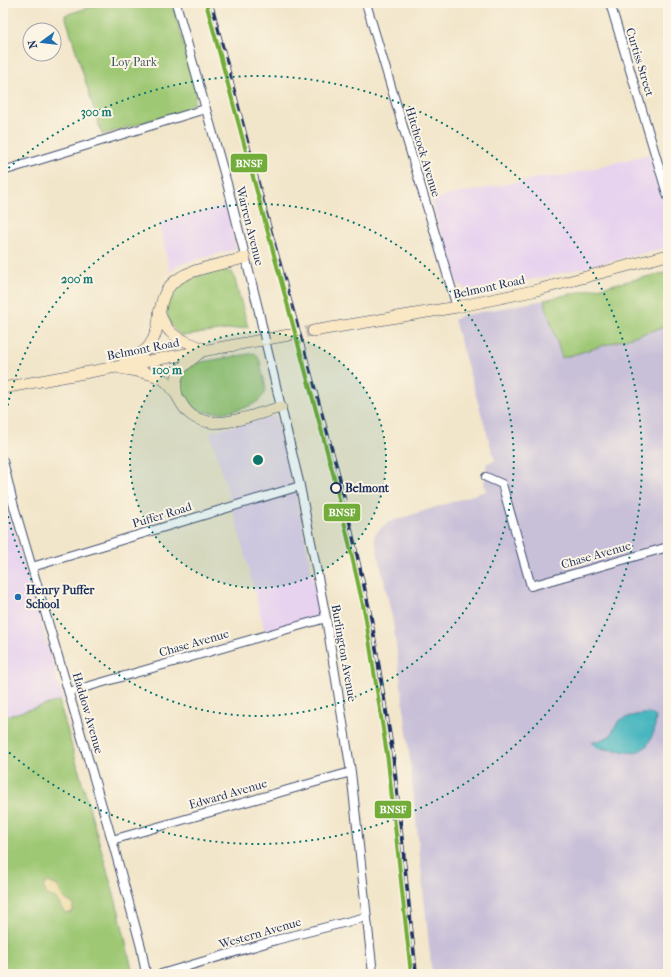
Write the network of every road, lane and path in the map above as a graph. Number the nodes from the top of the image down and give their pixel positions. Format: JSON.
{"nodes":[{"id":1,"x":176,"y":3,"type":"edge"},
{"id":2,"x":366,"y":3,"type":"edge"},
{"id":3,"x":610,"y":3,"type":"edge"},
{"id":4,"x":205,"y":109,"type":"junction"},
{"id":5,"x":3,"y":171,"type":"edge"},
{"id":6,"x":668,"y":197,"type":"edge"},
{"id":7,"x":668,"y":255,"type":"edge"},
{"id":8,"x":245,"y":258,"type":"junction"},
{"id":9,"x":457,"y":307,"type":"junction"},
{"id":10,"x":159,"y":312,"type":"junction"},
{"id":11,"x":313,"y":331,"type":"tunnel mouth"},
{"id":12,"x":288,"y":335,"type":"tunnel mouth"},
{"id":13,"x":265,"y":340,"type":"joint"},
{"id":14,"x":205,"y":350,"type":"junction"},
{"id":15,"x":116,"y":367,"type":"junction"},
{"id":16,"x":3,"y":388,"type":"edge"},
{"id":17,"x":178,"y":400,"type":"junction"},
{"id":18,"x":281,"y":407,"type":"junction"},
{"id":19,"x":3,"y":461,"type":"edge"},
{"id":20,"x":486,"y":477,"type":"dead end"},
{"id":21,"x":300,"y":486,"type":"junction"},
{"id":22,"x":668,"y":547,"type":"edge"},
{"id":23,"x":32,"y":567,"type":"junction"},
{"id":24,"x":326,"y":618,"type":"junction"},
{"id":25,"x":69,"y":692,"type":"junction"},
{"id":26,"x":351,"y":772,"type":"junction"},
{"id":27,"x":112,"y":840,"type":"junction"},
{"id":28,"x":366,"y":917,"type":"junction"},
{"id":29,"x":146,"y":974,"type":"edge"},
{"id":30,"x":161,"y":974,"type":"edge"},
{"id":31,"x":373,"y":974,"type":"edge"}],
"edges":[{"from":1,"to":4,"type":"street","name":"Warren Avenue"},
{"from":2,"to":9,"type":"street","name":"Hitchcock Avenue"},
{"from":3,"to":6,"type":"street","name":"Curtiss Street"},
{"from":4,"to":5,"type":"street"},
{"from":4,"to":8,"type":"street","name":"Warren Avenue"},
{"from":7,"to":9,"type":"main road","name":"Belmont Road"},
{"from":8,"to":10,"type":"main road"},
{"from":8,"to":13,"type":"street","name":"Warren Avenue","bridge":true},
{"from":9,"to":11,"type":"main road","name":"Belmont Road"},
{"from":10,"to":14,"type":"main road"},
{"from":10,"to":15,"type":"main road"},
{"from":12,"to":14,"type":"main road","name":"Belmont Road"},
{"from":13,"to":18,"type":"street","name":"Burlington Avenue"},
{"from":14,"to":15,"type":"main road","name":"Belmont Road"},
{"from":14,"to":17,"type":"main road"},
{"from":15,"to":16,"type":"main road","name":"Belmont Road"},
{"from":15,"to":17,"type":"main road"},
{"from":17,"to":18,"type":"main road"},
{"from":18,"to":21,"type":"street","name":"Burlington Avenue"},
{"from":19,"to":23,"type":"street","name":"Haddow Avenue"},
{"from":20,"to":22,"type":"street","name":"Chase Avenue"},
{"from":21,"to":23,"type":"street","name":"Puffer Road"},
{"from":21,"to":24,"type":"street","name":"Burlington Avenue"},
{"from":23,"to":25,"type":"street","name":"Haddow Avenue"},
{"from":24,"to":25,"type":"street","name":"Chase Avenue"},
{"from":24,"to":26,"type":"street","name":"Burlington Avenue"},
{"from":25,"to":27,"type":"street","name":"Haddow Avenue"},
{"from":26,"to":27,"type":"street","name":"Edward Avenue"},
{"from":26,"to":28,"type":"street","name":"Burlington Avenue"},
{"from":27,"to":29,"type":"street","name":"Haddow Avenue"},
{"from":28,"to":30,"type":"street","name":"Western Avenue"},
{"from":28,"to":31,"type":"street","name":"Burlington Avenue"}]}
